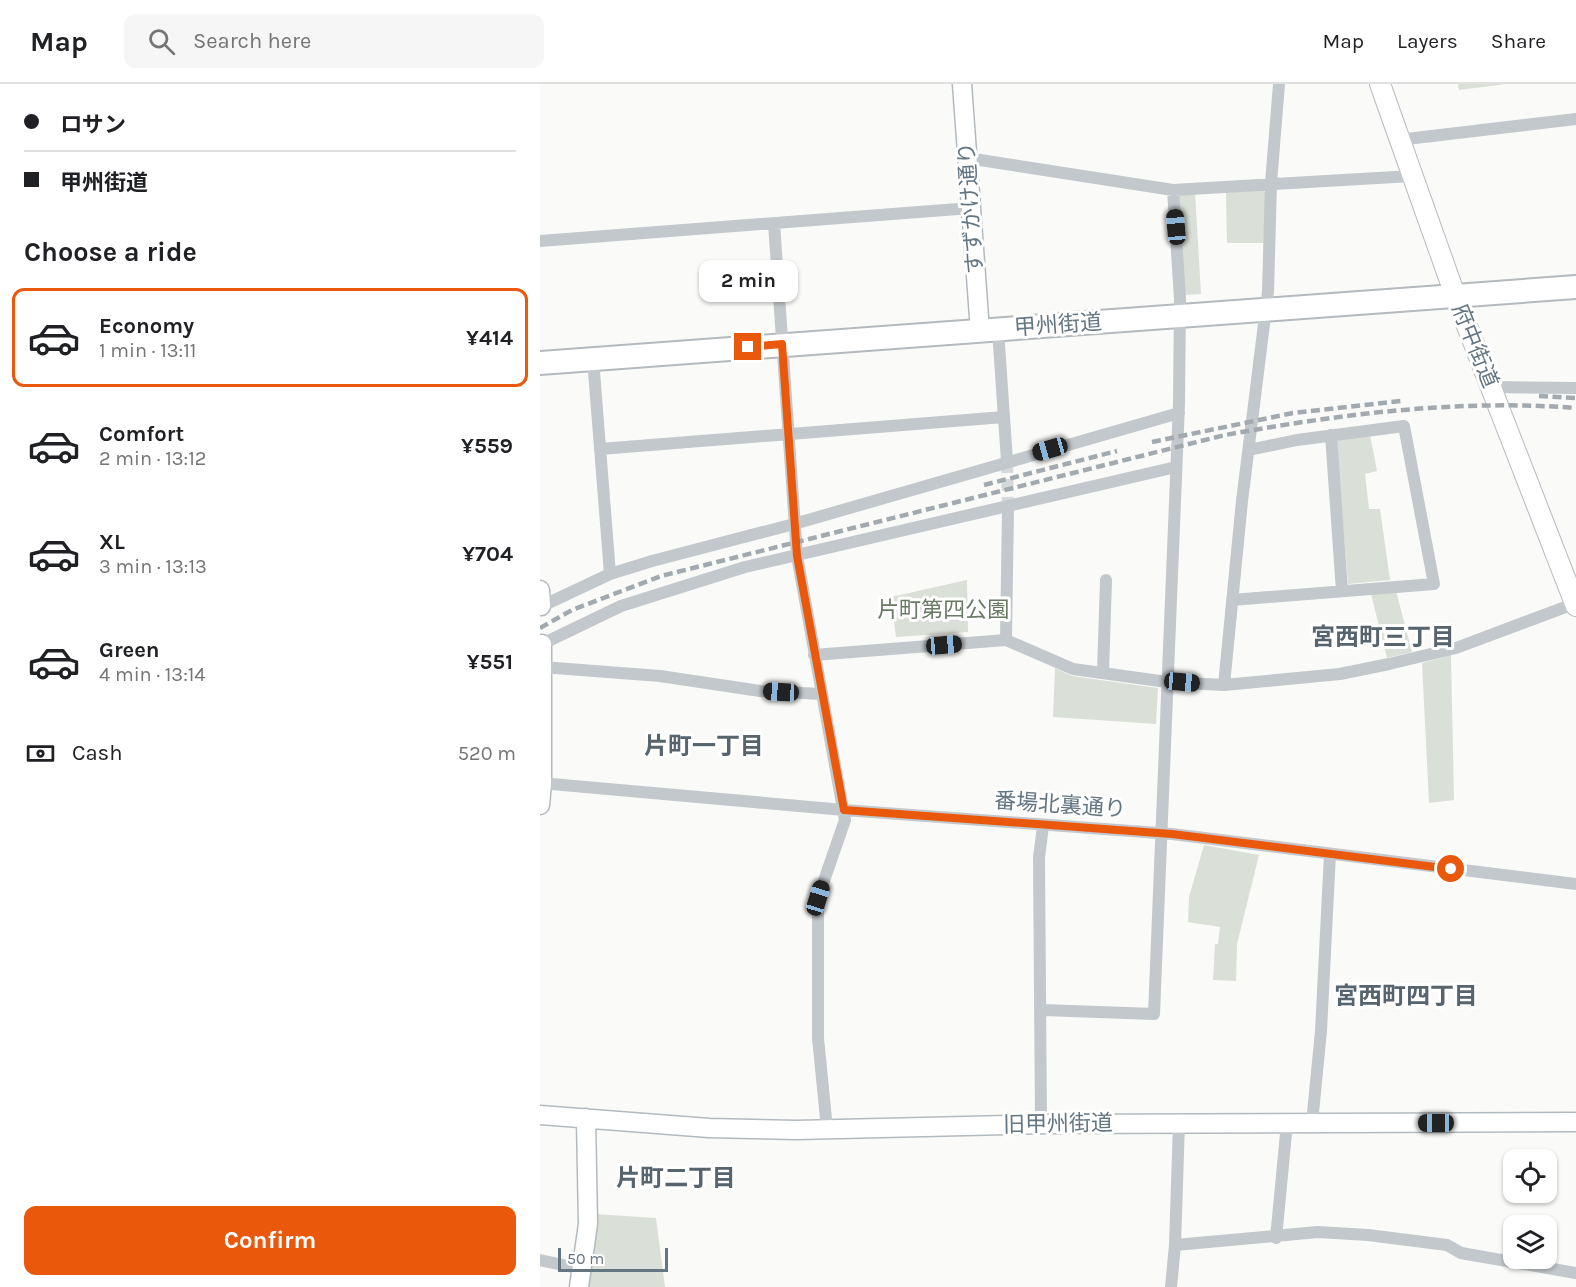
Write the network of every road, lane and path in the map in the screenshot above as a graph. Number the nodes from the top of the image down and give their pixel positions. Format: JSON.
{"nodes":[{"id":1,"x":962,"y":84,"type":"edge"},
{"id":2,"x":1279,"y":84,"type":"edge"},
{"id":3,"x":1380,"y":84,"type":"edge"},
{"id":4,"x":1576,"y":119,"type":"edge"},
{"id":5,"x":1398,"y":140,"type":"junction"},
{"id":6,"x":967,"y":158,"type":"junction"},
{"id":7,"x":1412,"y":176,"type":"junction"},
{"id":8,"x":1271,"y":183,"type":"junction"},
{"id":9,"x":1173,"y":190,"type":"junction"},
{"id":10,"x":971,"y":207,"type":"junction"},
{"id":11,"x":774,"y":224,"type":"junction"},
{"id":12,"x":540,"y":241,"type":"edge"},
{"id":13,"x":1576,"y":287,"type":"edge"},
{"id":14,"x":1455,"y":295,"type":"junction"},
{"id":15,"x":1266,"y":308,"type":"junction"},
{"id":16,"x":1180,"y":316,"type":"junction"},
{"id":17,"x":989,"y":331,"type":"junction"},
{"id":18,"x":782,"y":344,"type":"junction"},
{"id":19,"x":593,"y":359,"type":"junction"},
{"id":20,"x":540,"y":363,"type":"edge"},
{"id":21,"x":1491,"y":387,"type":"junction"},
{"id":22,"x":1576,"y":388,"type":"edge"},
{"id":23,"x":1179,"y":413,"type":"junction"},
{"id":24,"x":1004,"y":417,"type":"junction"},
{"id":25,"x":788,"y":434,"type":"junction"},
{"id":26,"x":1331,"y":435,"type":"junction"},
{"id":27,"x":600,"y":449,"type":"junction"},
{"id":28,"x":1249,"y":450,"type":"junction"},
{"id":29,"x":1007,"y":461,"type":"junction"},
{"id":30,"x":1176,"y":467,"type":"junction"},
{"id":31,"x":1008,"y":507,"type":"junction"},
{"id":32,"x":794,"y":524,"type":"junction"},
{"id":33,"x":797,"y":556,"type":"junction"},
{"id":34,"x":610,"y":574,"type":"junction"},
{"id":35,"x":1106,"y":580,"type":"dead end"},
{"id":36,"x":1342,"y":591,"type":"junction"},
{"id":37,"x":1232,"y":600,"type":"junction"},
{"id":38,"x":540,"y":601,"type":"edge"},
{"id":39,"x":1576,"y":604,"type":"edge"},
{"id":40,"x":1006,"y":640,"type":"junction"},
{"id":41,"x":541,"y":644,"type":"edge"},
{"id":42,"x":814,"y":655,"type":"junction"},
{"id":43,"x":542,"y":667,"type":"junction"},
{"id":44,"x":1103,"y":673,"type":"junction"},
{"id":45,"x":1167,"y":682,"type":"junction"},
{"id":46,"x":1224,"y":685,"type":"junction"},
{"id":47,"x":821,"y":694,"type":"junction"},
{"id":48,"x":541,"y":783,"type":"edge"},
{"id":49,"x":540,"y":805,"type":"edge"},
{"id":50,"x":844,"y":810,"type":"junction"},
{"id":51,"x":1043,"y":825,"type":"junction"},
{"id":52,"x":1160,"y":834,"type":"junction"},
{"id":53,"x":1330,"y":854,"type":"junction"},
{"id":54,"x":1576,"y":884,"type":"edge"},
{"id":55,"x":1043,"y":1010,"type":"junction"},
{"id":56,"x":540,"y":1115,"type":"edge"},
{"id":57,"x":586,"y":1118,"type":"junction"},
{"id":58,"x":1576,"y":1122,"type":"edge"},
{"id":59,"x":1179,"y":1123,"type":"junction"},
{"id":60,"x":1287,"y":1123,"type":"junction"},
{"id":61,"x":1312,"y":1123,"type":"junction"},
{"id":62,"x":1041,"y":1124,"type":"junction"},
{"id":63,"x":827,"y":1129,"type":"junction"},
{"id":64,"x":1276,"y":1238,"type":"junction"},
{"id":65,"x":1175,"y":1245,"type":"junction"},
{"id":66,"x":540,"y":1260,"type":"edge"},
{"id":67,"x":1576,"y":1273,"type":"edge"},
{"id":68,"x":580,"y":1278,"type":"edge"},
{"id":69,"x":1171,"y":1287,"type":"edge"}],
"edges":[{"from":1,"to":6,"type":"main road","name":"すずかけ通り"},
{"from":2,"to":8,"type":"street"},
{"from":3,"to":5,"type":"main road","name":"府中街道"},
{"from":4,"to":5,"type":"street"},
{"from":5,"to":7,"type":"main road","name":"府中街道"},
{"from":6,"to":9,"type":"street"},
{"from":6,"to":10,"type":"main road","name":"すずかけ通り"},
{"from":7,"to":8,"type":"street"},
{"from":7,"to":14,"type":"main road","name":"府中街道"},
{"from":8,"to":9,"type":"street"},
{"from":8,"to":15,"type":"street"},
{"from":9,"to":16,"type":"street"},
{"from":10,"to":11,"type":"street"},
{"from":10,"to":17,"type":"main road","name":"すずかけ通り"},
{"from":11,"to":12,"type":"street"},
{"from":11,"to":18,"type":"street"},
{"from":13,"to":14,"type":"highway","name":"甲州街道"},
{"from":14,"to":15,"type":"highway","name":"甲州街道"},
{"from":14,"to":21,"type":"main road","name":"府中街道"},
{"from":15,"to":16,"type":"highway","name":"甲州街道"},
{"from":15,"to":28,"type":"street"},
{"from":16,"to":17,"type":"highway","name":"甲州街道"},
{"from":16,"to":23,"type":"street"},
{"from":17,"to":18,"type":"highway","name":"甲州街道"},
{"from":17,"to":24,"type":"street"},
{"from":18,"to":19,"type":"highway","name":"甲州街道"},
{"from":18,"to":25,"type":"street"},
{"from":19,"to":20,"type":"highway","name":"甲州街道"},
{"from":19,"to":27,"type":"street"},
{"from":21,"to":22,"type":"street"},
{"from":21,"to":39,"type":"main road","name":"府中街道"},
{"from":23,"to":29,"type":"street"},
{"from":23,"to":30,"type":"street"},
{"from":24,"to":25,"type":"street"},
{"from":24,"to":29,"type":"street"},
{"from":25,"to":27,"type":"street"},
{"from":25,"to":32,"type":"street"},
{"from":26,"to":28,"type":"street"},
{"from":26,"to":36,"type":"street"},
{"from":26,"to":36,"type":"street"},
{"from":27,"to":34,"type":"street"},
{"from":28,"to":37,"type":"street"},
{"from":29,"to":32,"type":"street"},
{"from":30,"to":31,"type":"street"},
{"from":30,"to":45,"type":"street"},
{"from":31,"to":33,"type":"street"},
{"from":31,"to":40,"type":"street"},
{"from":32,"to":33,"type":"street"},
{"from":32,"to":34,"type":"street"},
{"from":33,"to":41,"type":"street"},
{"from":33,"to":42,"type":"street"},
{"from":34,"to":38,"type":"street"},
{"from":35,"to":44,"type":"street"},
{"from":36,"to":37,"type":"street"},
{"from":37,"to":46,"type":"street"},
{"from":39,"to":46,"type":"street"},
{"from":40,"to":42,"type":"street"},
{"from":40,"to":44,"type":"street"},
{"from":41,"to":43,"type":"main road"},
{"from":42,"to":47,"type":"street"},
{"from":43,"to":47,"type":"street"},
{"from":43,"to":48,"type":"main road"},
{"from":44,"to":45,"type":"street"},
{"from":45,"to":46,"type":"street"},
{"from":45,"to":52,"type":"street"},
{"from":47,"to":50,"type":"street"},
{"from":48,"to":49,"type":"main road"},
{"from":48,"to":50,"type":"street","name":"番場北裏通り"},
{"from":50,"to":51,"type":"street","name":"番場北裏通り"},
{"from":50,"to":63,"type":"street"},
{"from":51,"to":52,"type":"street","name":"番場北裏通り"},
{"from":51,"to":55,"type":"street"},
{"from":52,"to":53,"type":"street","name":"番場北裏通り"},
{"from":52,"to":55,"type":"street"},
{"from":53,"to":54,"type":"street","name":"番場北裏通り"},
{"from":53,"to":61,"type":"street"},
{"from":55,"to":62,"type":"street"},
{"from":56,"to":57,"type":"main road","name":"旧甲州街道"},
{"from":57,"to":63,"type":"main road","name":"旧甲州街道"},
{"from":57,"to":68,"type":"main road"},
{"from":58,"to":61,"type":"main road","name":"旧甲州街道"},
{"from":59,"to":60,"type":"main road","name":"旧甲州街道"},
{"from":59,"to":62,"type":"main road","name":"旧甲州街道"},
{"from":59,"to":65,"type":"street"},
{"from":60,"to":61,"type":"main road","name":"旧甲州街道"},
{"from":60,"to":64,"type":"street"},
{"from":62,"to":63,"type":"main road","name":"旧甲州街道"},
{"from":64,"to":65,"type":"street"},
{"from":64,"to":67,"type":"street"},
{"from":65,"to":69,"type":"street"},
{"from":66,"to":68,"type":"street"}]}
